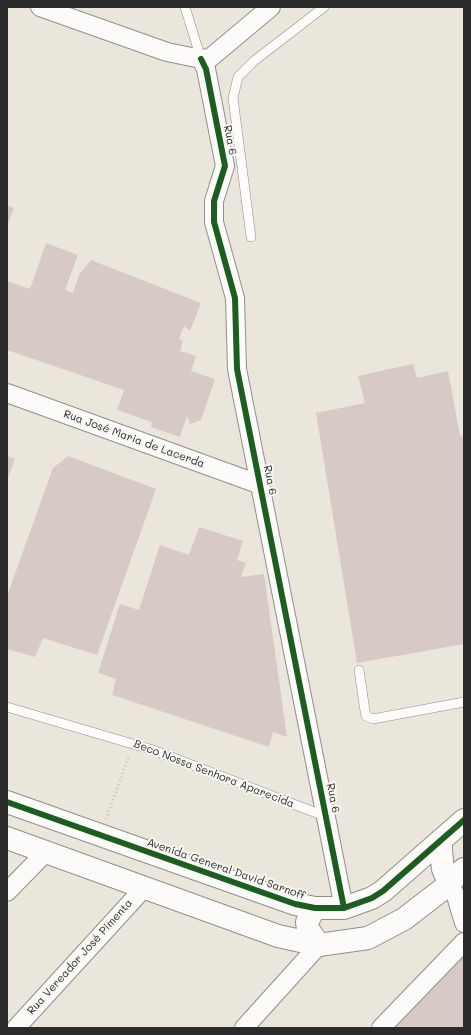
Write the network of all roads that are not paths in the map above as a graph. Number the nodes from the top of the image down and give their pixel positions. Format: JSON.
{"nodes":[{"id":1,"x":40,"y":7,"type":"edge"},
{"id":2,"x":185,"y":7,"type":"edge"},
{"id":3,"x":271,"y":7,"type":"edge"},
{"id":4,"x":324,"y":7,"type":"edge"},
{"id":5,"x":201,"y":58,"type":"junction"},
{"id":6,"x":251,"y":237,"type":"dead end"},
{"id":7,"x":7,"y":393,"type":"edge"},
{"id":8,"x":261,"y":486,"type":"junction"},
{"id":9,"x":359,"y":670,"type":"dead end"},
{"id":10,"x":464,"y":702,"type":"edge"},
{"id":11,"x":7,"y":708,"type":"edge"},
{"id":12,"x":7,"y":802,"type":"edge"},
{"id":13,"x":327,"y":817,"type":"junction"},
{"id":14,"x":464,"y":820,"type":"edge"},
{"id":15,"x":7,"y":838,"type":"edge"},
{"id":16,"x":441,"y":840,"type":"junction"},
{"id":17,"x":46,"y":852,"type":"junction"},
{"id":18,"x":460,"y":875,"type":"edge"},
{"id":19,"x":145,"y":887,"type":"junction"},
{"id":20,"x":7,"y":892,"type":"edge"},
{"id":21,"x":315,"y":908,"type":"junction"},
{"id":22,"x":344,"y":908,"type":"junction"},
{"id":23,"x":464,"y":924,"type":"edge"},
{"id":24,"x":464,"y":942,"type":"edge"},
{"id":25,"x":319,"y":945,"type":"junction"},
{"id":26,"x":16,"y":1028,"type":"edge"},
{"id":27,"x":244,"y":1028,"type":"edge"},
{"id":28,"x":381,"y":1028,"type":"edge"}],
"edges":[{"from":1,"to":5,"type":"street"},
{"from":2,"to":5,"type":"lane"},
{"from":3,"to":5,"type":"street"},
{"from":4,"to":6,"type":"lane"},
{"from":5,"to":8,"type":"street","name":"Rua 6"},
{"from":7,"to":8,"type":"street","name":"Rua José Maria de Lacerda"},
{"from":8,"to":13,"type":"street","name":"Rua 6"},
{"from":9,"to":10,"type":"lane"},
{"from":11,"to":13,"type":"lane","name":"Beco Nossa Senhora Aparecida"},
{"from":12,"to":21,"type":"street","name":"Avenida General David Sarnoff"},
{"from":13,"to":22,"type":"street","name":"Rua 6"},
{"from":14,"to":16,"type":"street","name":"Avenida General David Sarnoff"},
{"from":15,"to":17,"type":"street"},
{"from":16,"to":18,"type":"street"},
{"from":16,"to":22,"type":"street","name":"Avenida General David Sarnoff"},
{"from":17,"to":19,"type":"street"},
{"from":17,"to":20,"type":"street"},
{"from":18,"to":23,"type":"street"},
{"from":18,"to":25,"type":"street"},
{"from":19,"to":25,"type":"street"},
{"from":19,"to":26,"type":"street","name":"Rua Vereador José Pimenta"},
{"from":21,"to":22,"type":"street","name":"Avenida General David Sarnoff"},
{"from":21,"to":25,"type":"street"},
{"from":24,"to":28,"type":"street"},
{"from":25,"to":27,"type":"street"}]}
